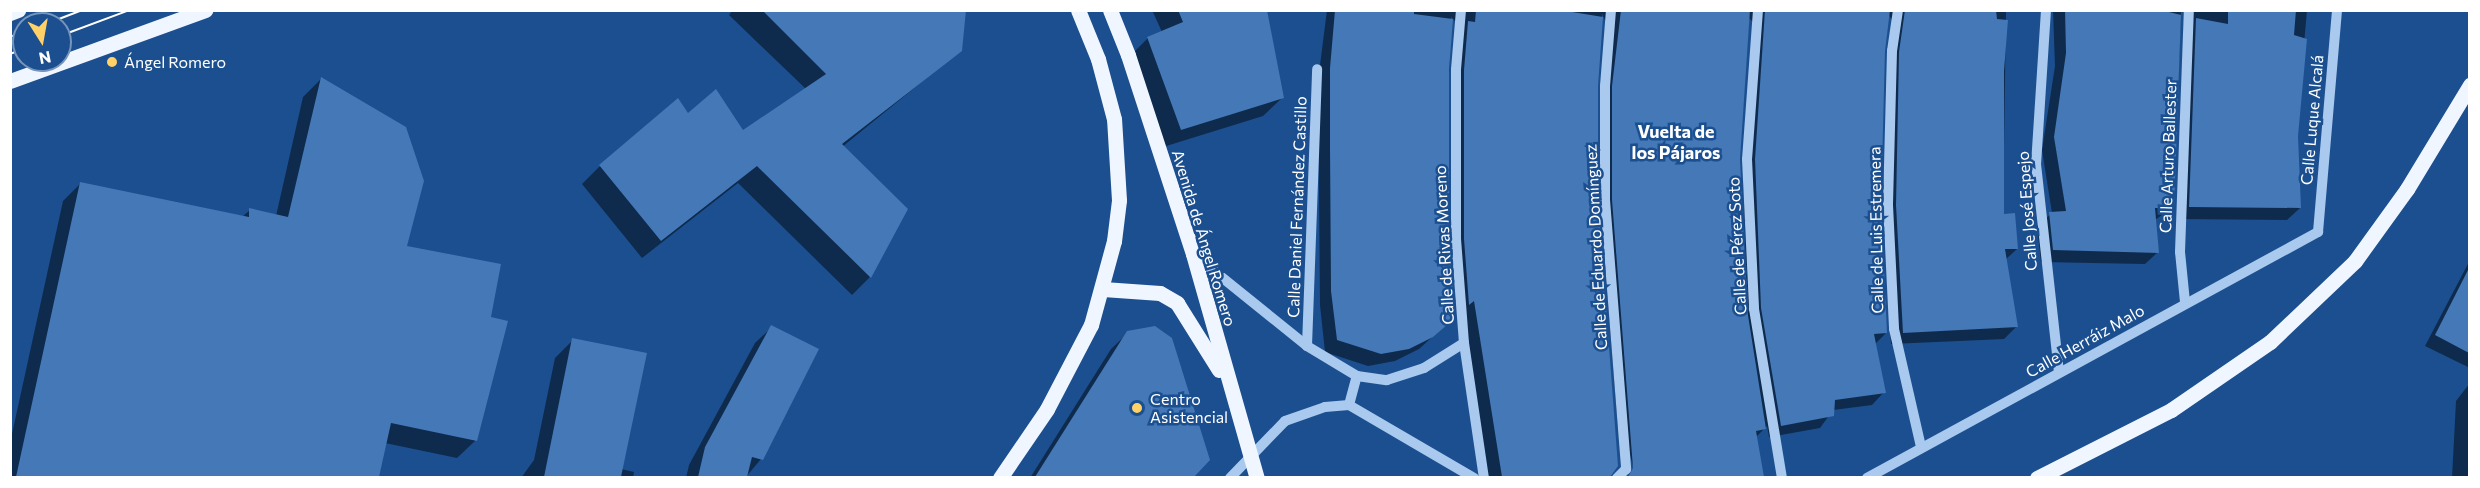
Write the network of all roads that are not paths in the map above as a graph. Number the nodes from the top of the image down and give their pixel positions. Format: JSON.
{"nodes":[{"id":1,"x":18,"y":10,"type":"edge"},
{"id":2,"x":205,"y":10,"type":"edge"},
{"id":3,"x":1078,"y":10,"type":"edge"},
{"id":4,"x":1110,"y":10,"type":"edge"},
{"id":5,"x":1461,"y":10,"type":"edge"},
{"id":6,"x":1611,"y":10,"type":"edge"},
{"id":7,"x":1758,"y":10,"type":"edge"},
{"id":8,"x":1898,"y":10,"type":"edge"},
{"id":9,"x":2046,"y":10,"type":"edge"},
{"id":10,"x":2189,"y":10,"type":"edge"},
{"id":11,"x":2337,"y":10,"type":"edge"},
{"id":12,"x":10,"y":13,"type":"edge"},
{"id":13,"x":1317,"y":69,"type":"dead end"},
{"id":14,"x":10,"y":81,"type":"edge"},
{"id":15,"x":2469,"y":85,"type":"edge"},
{"id":16,"x":2318,"y":232,"type":"joint"},
{"id":17,"x":1193,"y":254,"type":"junction"},
{"id":18,"x":1103,"y":289,"type":"junction"},
{"id":19,"x":2185,"y":302,"type":"junction"},
{"id":20,"x":1464,"y":343,"type":"junction"},
{"id":21,"x":1307,"y":346,"type":"junction"},
{"id":22,"x":2059,"y":373,"type":"junction"},
{"id":23,"x":1357,"y":376,"type":"junction"},
{"id":24,"x":1228,"y":384,"type":"junction"},
{"id":25,"x":1349,"y":405,"type":"junction"},
{"id":26,"x":1921,"y":447,"type":"junction"},
{"id":27,"x":1250,"y":456,"type":"junction"},
{"id":28,"x":1000,"y":477,"type":"edge"},
{"id":29,"x":1230,"y":477,"type":"edge"},
{"id":30,"x":1257,"y":477,"type":"edge"},
{"id":31,"x":1474,"y":477,"type":"edge"},
{"id":32,"x":1484,"y":477,"type":"edge"},
{"id":33,"x":1617,"y":477,"type":"edge"},
{"id":34,"x":1782,"y":477,"type":"edge"},
{"id":35,"x":1867,"y":477,"type":"edge"},
{"id":36,"x":2037,"y":477,"type":"edge"}],
"edges":[{"from":1,"to":12,"type":"main road"},
{"from":2,"to":14,"type":"main road"},
{"from":3,"to":18,"type":"main road"},
{"from":4,"to":17,"type":"main road","name":"Avenida de Ángel Romero"},
{"from":5,"to":20,"type":"street","name":"Calle de Rivas Moreno"},
{"from":6,"to":33,"type":"street","name":"Calle de Eduardo Domínguez"},
{"from":7,"to":34,"type":"street","name":"Calle de Pérez Soto"},
{"from":8,"to":26,"type":"street","name":"Calle de Luis Estremera"},
{"from":9,"to":22,"type":"street","name":"Calle José Espejo"},
{"from":10,"to":19,"type":"street","name":"Calle Arturo Ballester"},
{"from":11,"to":16,"type":"street","name":"Calle Luque Alcalá"},
{"from":13,"to":21,"type":"street","name":"Calle Daniel Fernández Castillo"},
{"from":15,"to":36,"type":"main road"},
{"from":16,"to":19,"type":"street","name":"Calle Herráiz Malo"},
{"from":17,"to":21,"type":"street"},
{"from":17,"to":24,"type":"main road","name":"Avenida de Ángel Romero"},
{"from":18,"to":24,"type":"main road"},
{"from":18,"to":28,"type":"main road"},
{"from":19,"to":22,"type":"street","name":"Calle Herráiz Malo"},
{"from":20,"to":23,"type":"street"},
{"from":20,"to":32,"type":"street","name":"Calle de Rivas Moreno"},
{"from":21,"to":23,"type":"street"},
{"from":22,"to":26,"type":"street","name":"Calle Herráiz Malo"},
{"from":23,"to":25,"type":"street"},
{"from":24,"to":27,"type":"main road","name":"Avenida de Ángel Romero"},
{"from":25,"to":27,"type":"street"},
{"from":25,"to":31,"type":"street"},
{"from":26,"to":35,"type":"street","name":"Calle Herráiz Malo"},
{"from":27,"to":29,"type":"street"},
{"from":27,"to":30,"type":"main road","name":"Avenida de Ángel Romero"}]}
